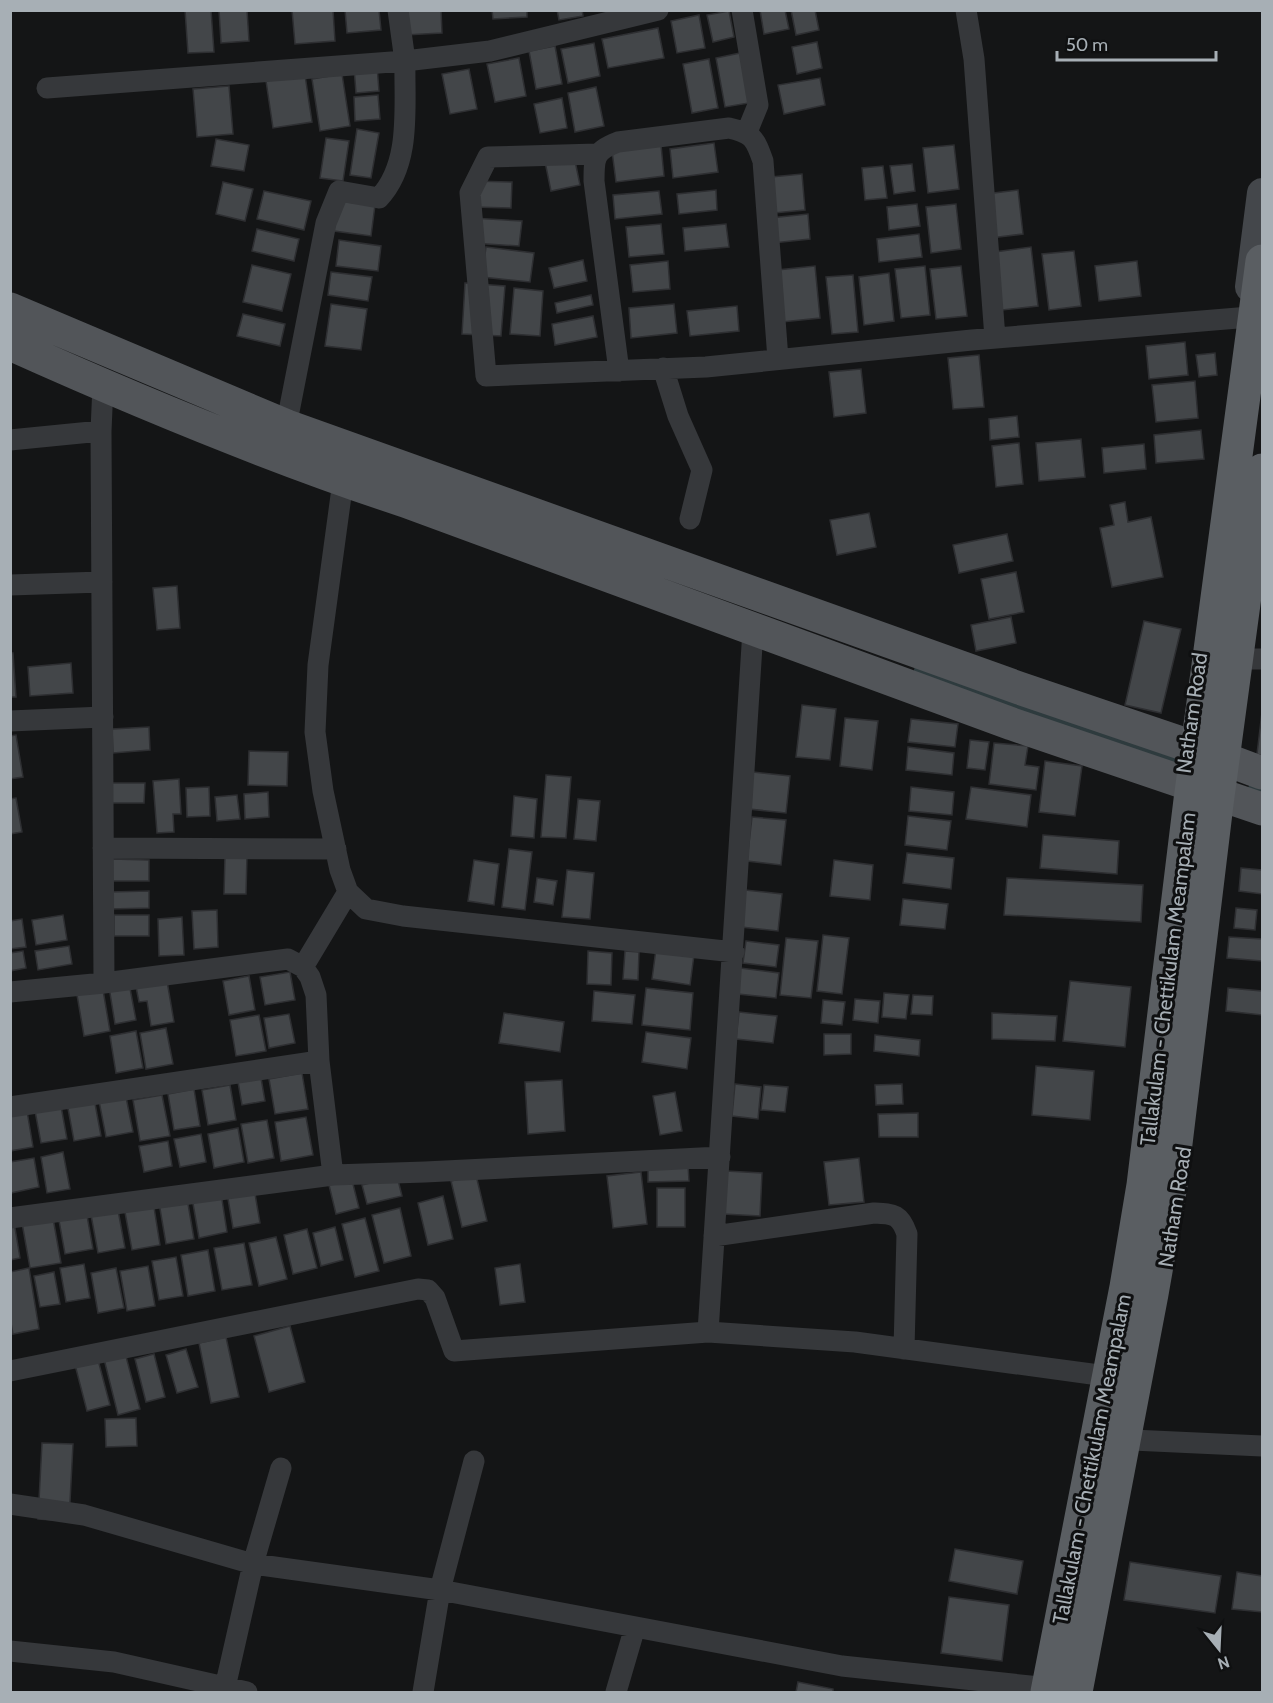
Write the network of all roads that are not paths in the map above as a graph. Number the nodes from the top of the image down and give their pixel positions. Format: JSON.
{"nodes":[{"id":1,"x":398,"y":10,"type":"edge"},
{"id":2,"x":658,"y":10,"type":"edge"},
{"id":3,"x":742,"y":10,"type":"edge"},
{"id":4,"x":966,"y":10,"type":"edge"},
{"id":5,"x":405,"y":62,"type":"junction"},
{"id":6,"x":47,"y":88,"type":"dead end"},
{"id":7,"x":747,"y":132,"type":"junction"},
{"id":8,"x":597,"y":154,"type":"junction"},
{"id":9,"x":1263,"y":193,"type":"edge"},
{"id":10,"x":1263,"y":261,"type":"edge"},
{"id":11,"x":10,"y":309,"type":"edge"},
{"id":12,"x":1254,"y":317,"type":"edge"},
{"id":13,"x":995,"y":338,"type":"junction"},
{"id":14,"x":10,"y":344,"type":"edge"},
{"id":15,"x":778,"y":359,"type":"junction"},
{"id":16,"x":663,"y":368,"type":"junction"},
{"id":17,"x":620,"y":371,"type":"junction"},
{"id":18,"x":103,"y":385,"type":"junction"},
{"id":19,"x":101,"y":431,"type":"junction"},
{"id":20,"x":10,"y":440,"type":"edge"},
{"id":21,"x":284,"y":440,"type":"junction"},
{"id":22,"x":1263,"y":470,"type":"edge"},
{"id":23,"x":343,"y":480,"type":"junction"},
{"id":24,"x":690,"y":519,"type":"dead end"},
{"id":25,"x":1263,"y":539,"type":"edge"},
{"id":26,"x":102,"y":582,"type":"junction"},
{"id":27,"x":10,"y":585,"type":"edge"},
{"id":28,"x":753,"y":630,"type":"junction"},
{"id":29,"x":1254,"y":659,"type":"edge"},
{"id":30,"x":103,"y":717,"type":"junction"},
{"id":31,"x":10,"y":722,"type":"edge"},
{"id":32,"x":1187,"y":745,"type":"junction"},
{"id":33,"x":1230,"y":761,"type":"junction"},
{"id":34,"x":1263,"y":773,"type":"edge"},
{"id":35,"x":1182,"y":783,"type":"junction"},
{"id":36,"x":1226,"y":797,"type":"junction"},
{"id":37,"x":1263,"y":809,"type":"edge"},
{"id":38,"x":103,"y":848,"type":"junction"},
{"id":39,"x":336,"y":849,"type":"junction"},
{"id":40,"x":348,"y":892,"type":"junction"},
{"id":41,"x":734,"y":952,"type":"junction"},
{"id":42,"x":303,"y":967,"type":"junction"},
{"id":43,"x":104,"y":983,"type":"junction"},
{"id":44,"x":10,"y":992,"type":"edge"},
{"id":45,"x":319,"y":1061,"type":"junction"},
{"id":46,"x":10,"y":1107,"type":"edge"},
{"id":47,"x":720,"y":1157,"type":"junction"},
{"id":48,"x":333,"y":1175,"type":"junction"},
{"id":49,"x":10,"y":1218,"type":"edge"},
{"id":50,"x":714,"y":1236,"type":"junction"},
{"id":51,"x":708,"y":1332,"type":"junction"},
{"id":52,"x":904,"y":1349,"type":"junction"},
{"id":53,"x":10,"y":1371,"type":"edge"},
{"id":54,"x":1099,"y":1375,"type":"junction"},
{"id":55,"x":1132,"y":1440,"type":"junction"},
{"id":56,"x":1263,"y":1446,"type":"edge"},
{"id":57,"x":474,"y":1461,"type":"dead end"},
{"id":58,"x":281,"y":1468,"type":"dead end"},
{"id":59,"x":10,"y":1504,"type":"edge"},
{"id":60,"x":253,"y":1563,"type":"junction"},
{"id":61,"x":440,"y":1590,"type":"junction"},
{"id":62,"x":635,"y":1627,"type":"junction"},
{"id":63,"x":10,"y":1651,"type":"edge"},
{"id":64,"x":224,"y":1690,"type":"edge"},
{"id":65,"x":1042,"y":1691,"type":"edge"},
{"id":66,"x":247,"y":1692,"type":"edge"},
{"id":67,"x":423,"y":1692,"type":"edge"},
{"id":68,"x":616,"y":1692,"type":"edge"},
{"id":69,"x":1076,"y":1692,"type":"edge"},
{"id":70,"x":1085,"y":1692,"type":"edge"}],
"edges":[{"from":1,"to":5,"type":"street"},
{"from":2,"to":5,"type":"street"},
{"from":3,"to":7,"type":"street"},
{"from":4,"to":13,"type":"street"},
{"from":5,"to":6,"type":"street"},
{"from":5,"to":21,"type":"street"},
{"from":7,"to":8,"type":"street"},
{"from":7,"to":15,"type":"street"},
{"from":8,"to":17,"type":"street"},
{"from":8,"to":17,"type":"street"},
{"from":9,"to":12,"type":"main road","name":"Natham Road"},
{"from":10,"to":65,"type":"highway","name":"Tallakulam - Chettikulam Meampalam"},
{"from":11,"to":21,"type":"main road"},
{"from":12,"to":13,"type":"street"},
{"from":12,"to":32,"type":"main road","name":"Natham Road"},
{"from":13,"to":15,"type":"street"},
{"from":14,"to":18,"type":"main road"},
{"from":15,"to":16,"type":"street"},
{"from":16,"to":17,"type":"street"},
{"from":16,"to":24,"type":"street"},
{"from":18,"to":19,"type":"street"},
{"from":18,"to":21,"type":"main road"},
{"from":19,"to":20,"type":"street"},
{"from":19,"to":26,"type":"street"},
{"from":21,"to":23,"type":"main road"},
{"from":21,"to":32,"type":"main road"},
{"from":22,"to":69,"type":"highway","name":"Tallakulam - Chettikulam Meampalam"},
{"from":23,"to":28,"type":"main road"},
{"from":23,"to":39,"type":"street"},
{"from":25,"to":29,"type":"main road","name":"Natham Road"},
{"from":26,"to":27,"type":"street"},
{"from":26,"to":30,"type":"street"},
{"from":28,"to":35,"type":"main road"},
{"from":28,"to":41,"type":"street"},
{"from":29,"to":33,"type":"main road","name":"Natham Road"},
{"from":30,"to":31,"type":"street"},
{"from":30,"to":38,"type":"street"},
{"from":32,"to":33,"type":"main road"},
{"from":32,"to":35,"type":"main road","name":"Natham Road"},
{"from":33,"to":34,"type":"main road"},
{"from":33,"to":36,"type":"main road","name":"Natham Road"},
{"from":35,"to":36,"type":"main road"},
{"from":35,"to":54,"type":"main road","name":"Natham Road"},
{"from":36,"to":37,"type":"main road"},
{"from":36,"to":55,"type":"main road","name":"Natham Road"},
{"from":38,"to":39,"type":"street"},
{"from":38,"to":43,"type":"street"},
{"from":39,"to":40,"type":"street"},
{"from":40,"to":41,"type":"street"},
{"from":40,"to":42,"type":"street"},
{"from":41,"to":47,"type":"street"},
{"from":42,"to":43,"type":"street"},
{"from":42,"to":45,"type":"street"},
{"from":43,"to":44,"type":"street"},
{"from":45,"to":46,"type":"street"},
{"from":45,"to":48,"type":"street"},
{"from":47,"to":48,"type":"street"},
{"from":47,"to":50,"type":"street"},
{"from":48,"to":49,"type":"street"},
{"from":50,"to":51,"type":"street"},
{"from":50,"to":52,"type":"street"},
{"from":51,"to":52,"type":"street"},
{"from":51,"to":53,"type":"street"},
{"from":52,"to":54,"type":"street"},
{"from":54,"to":65,"type":"main road","name":"Natham Road"},
{"from":55,"to":56,"type":"street"},
{"from":55,"to":70,"type":"main road","name":"Natham Road"},
{"from":57,"to":61,"type":"street"},
{"from":58,"to":60,"type":"street"},
{"from":59,"to":60,"type":"street"},
{"from":60,"to":61,"type":"street"},
{"from":60,"to":64,"type":"street"},
{"from":61,"to":62,"type":"street"},
{"from":61,"to":67,"type":"street"},
{"from":62,"to":65,"type":"street"},
{"from":62,"to":68,"type":"street"},
{"from":63,"to":64,"type":"street"},
{"from":64,"to":66,"type":"street"}]}
